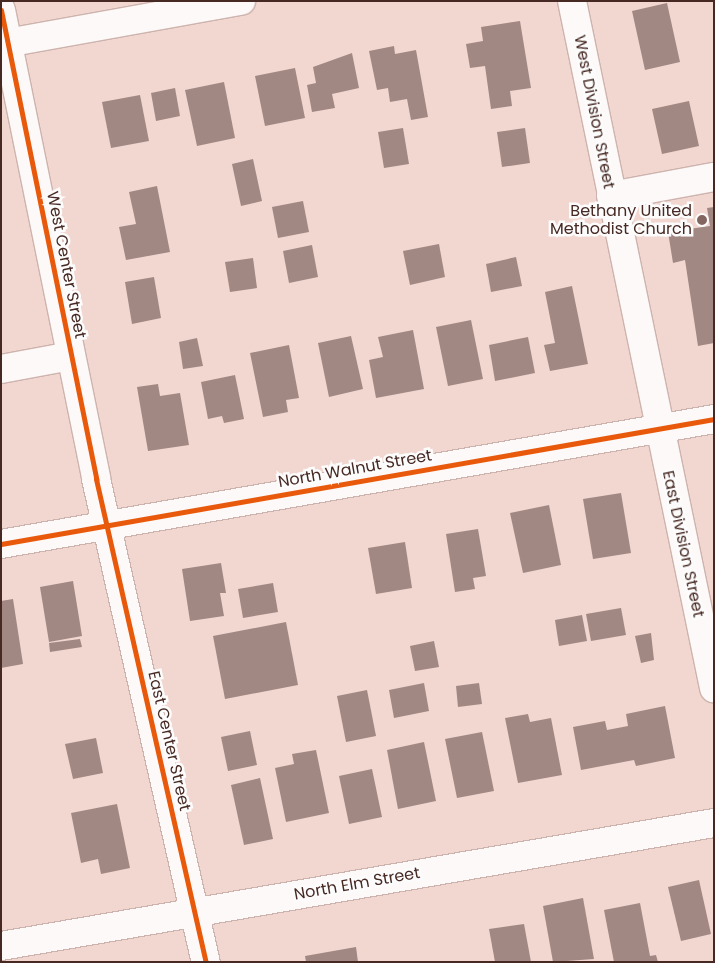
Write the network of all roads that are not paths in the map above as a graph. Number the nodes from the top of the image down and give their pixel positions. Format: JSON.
{"nodes":[{"id":1,"x":241,"y":1,"type":"edge"},
{"id":2,"x":572,"y":1,"type":"edge"},
{"id":3,"x":1,"y":10,"type":"edge"},
{"id":4,"x":5,"y":44,"type":"edge"},
{"id":5,"x":714,"y":177,"type":"edge"},
{"id":6,"x":611,"y":196,"type":"junction"},
{"id":7,"x":71,"y":356,"type":"junction"},
{"id":8,"x":1,"y":369,"type":"edge"},
{"id":9,"x":714,"y":419,"type":"edge"},
{"id":10,"x":658,"y":429,"type":"junction"},
{"id":11,"x":106,"y":525,"type":"junction"},
{"id":12,"x":1,"y":544,"type":"edge"},
{"id":13,"x":714,"y":688,"type":"edge"},
{"id":14,"x":714,"y":823,"type":"edge"},
{"id":15,"x":196,"y":912,"type":"junction"},
{"id":16,"x":1,"y":946,"type":"edge"},
{"id":17,"x":206,"y":962,"type":"edge"}],
"edges":[{"from":1,"to":4,"type":"street"},
{"from":2,"to":6,"type":"street","name":"West Division Street"},
{"from":3,"to":4,"type":"street","name":"West Center Street"},
{"from":4,"to":7,"type":"street","name":"West Center Street"},
{"from":5,"to":6,"type":"street"},
{"from":6,"to":10,"type":"street","name":"West Division Street"},
{"from":7,"to":8,"type":"street"},
{"from":7,"to":11,"type":"street","name":"West Center Street"},
{"from":9,"to":10,"type":"street","name":"North Walnut Street"},
{"from":10,"to":11,"type":"street","name":"North Walnut Street"},
{"from":10,"to":13,"type":"street","name":"East Division Street"},
{"from":11,"to":12,"type":"street","name":"North Walnut Street"},
{"from":11,"to":15,"type":"street","name":"East Center Street"},
{"from":14,"to":15,"type":"street","name":"North Elm Street"},
{"from":15,"to":16,"type":"street","name":"North Elm Street"},
{"from":15,"to":17,"type":"street","name":"East Center Street"}]}
